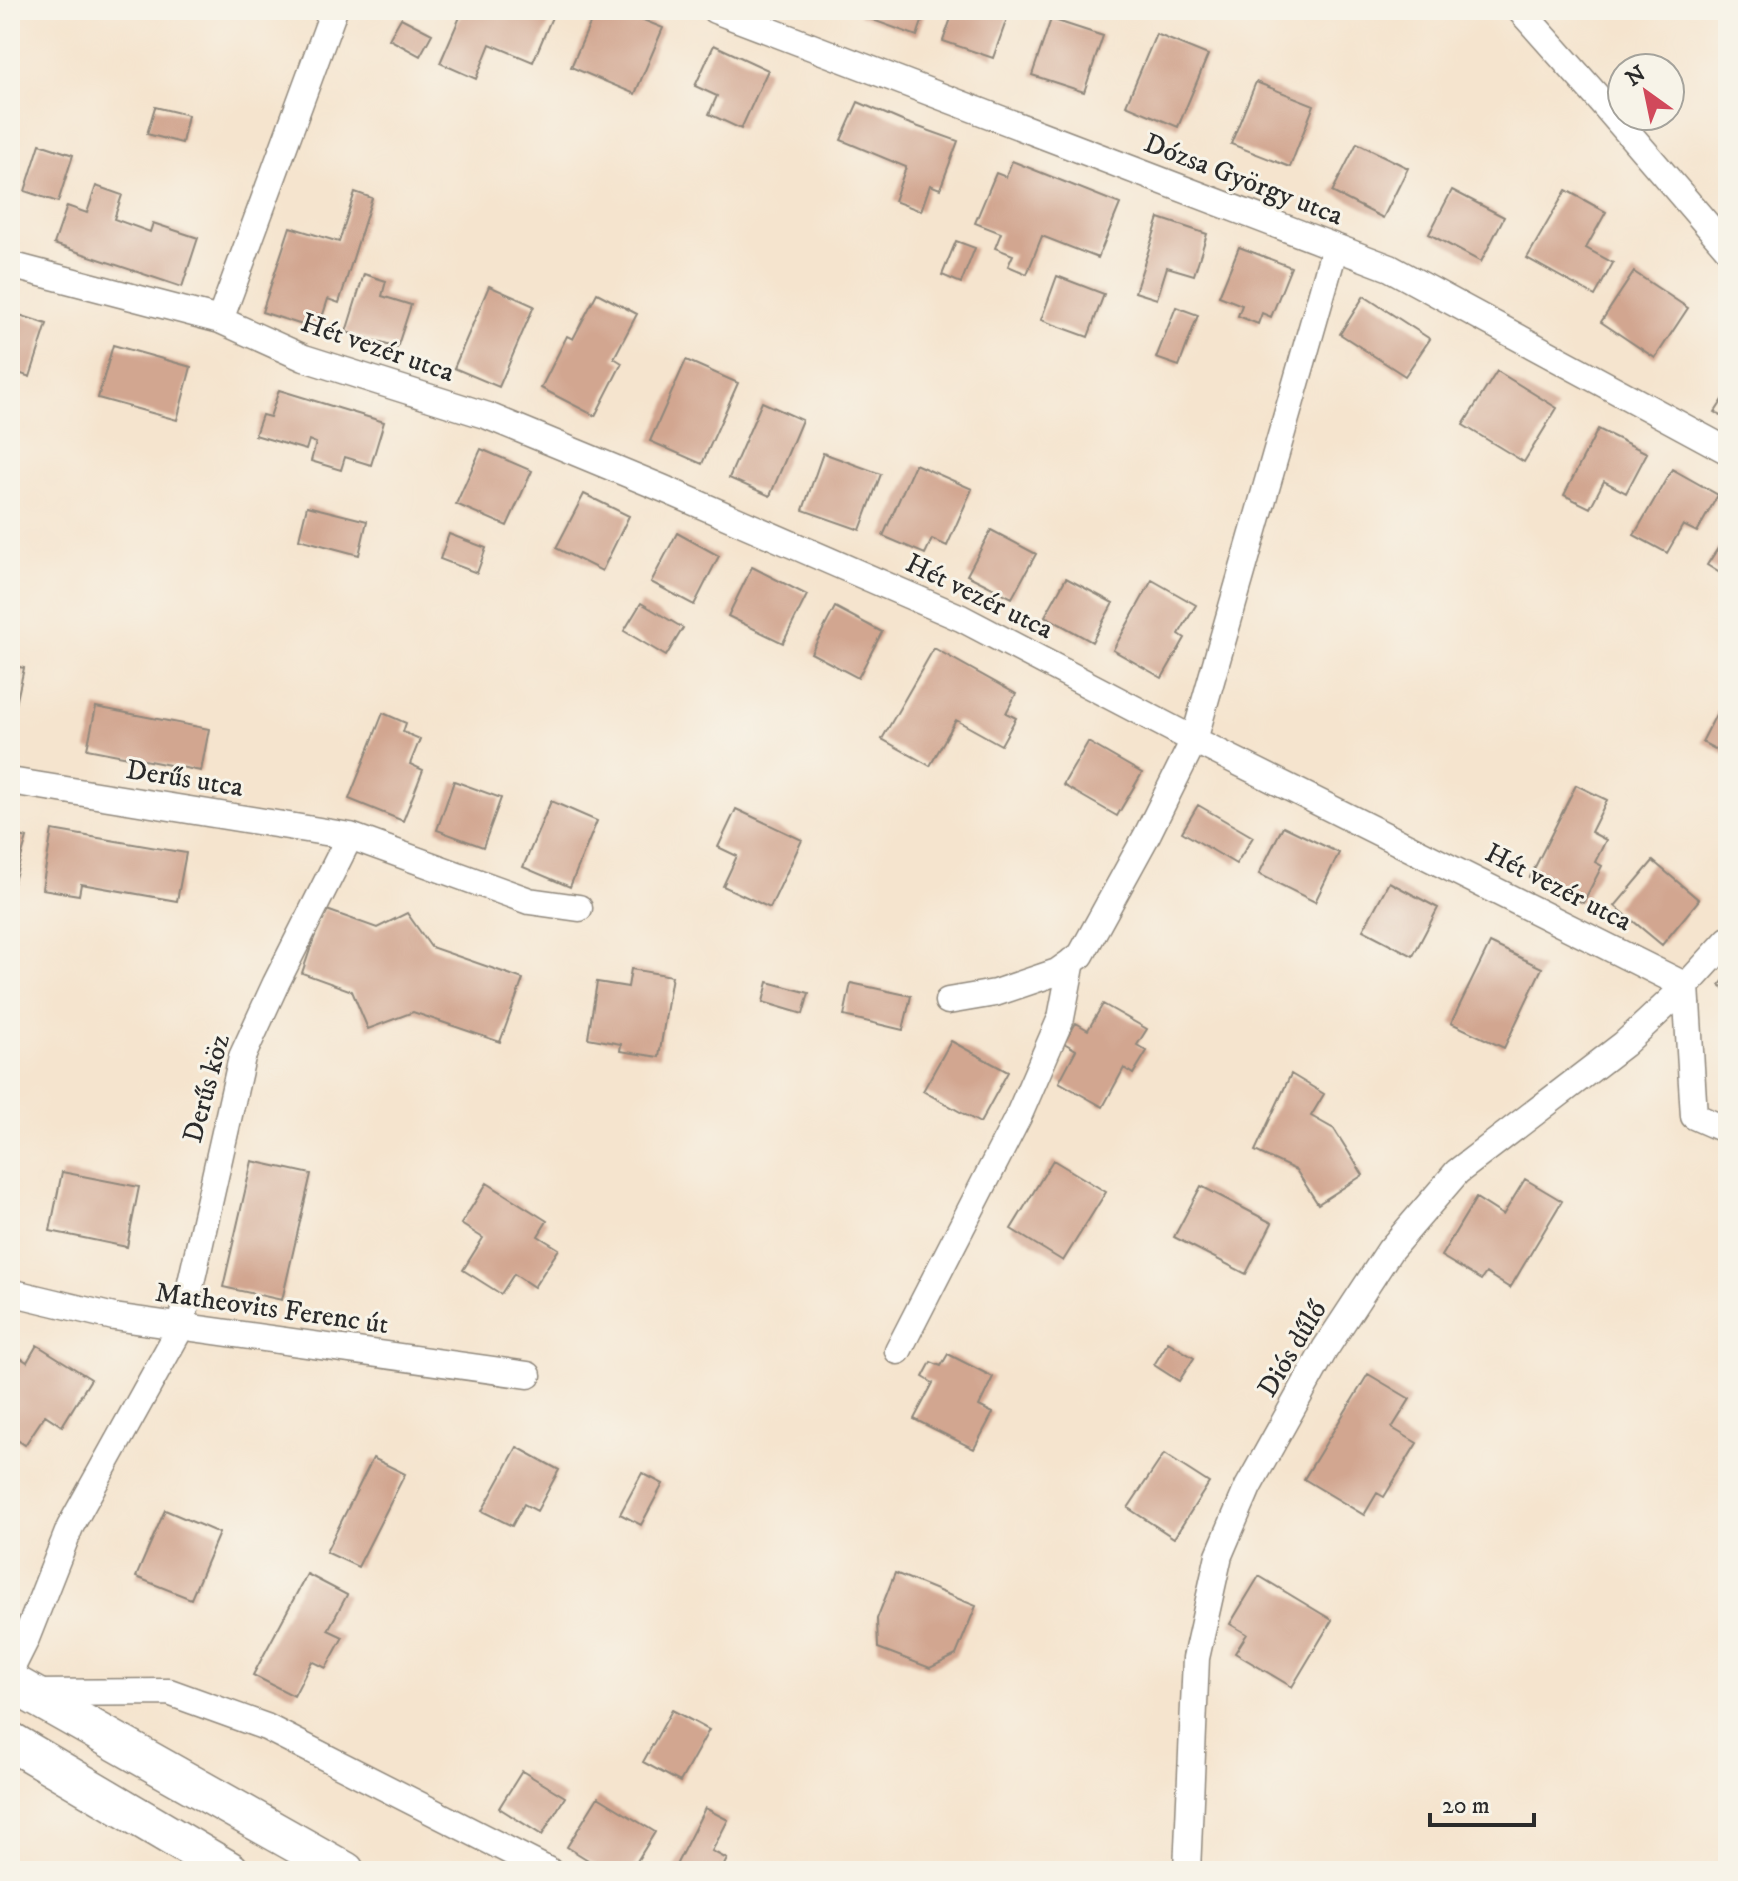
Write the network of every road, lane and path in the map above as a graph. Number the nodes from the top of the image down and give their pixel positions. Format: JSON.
{"nodes":[{"id":1,"x":334,"y":10,"type":"edge"},
{"id":2,"x":715,"y":10,"type":"edge"},
{"id":3,"x":1520,"y":10,"type":"edge"},
{"id":4,"x":1335,"y":247,"type":"junction"},
{"id":5,"x":1728,"y":249,"type":"edge"},
{"id":6,"x":10,"y":265,"type":"edge"},
{"id":7,"x":220,"y":320,"type":"junction"},
{"id":8,"x":1728,"y":451,"type":"edge"},
{"id":9,"x":1194,"y":740,"type":"junction"},
{"id":10,"x":10,"y":781,"type":"edge"},
{"id":11,"x":350,"y":836,"type":"junction"},
{"id":12,"x":579,"y":908,"type":"dead end"},
{"id":13,"x":1728,"y":940,"type":"edge"},
{"id":14,"x":1072,"y":961,"type":"junction"},
{"id":15,"x":1686,"y":986,"type":"junction"},
{"id":16,"x":948,"y":1001,"type":"dead end"},
{"id":17,"x":1728,"y":1131,"type":"edge"},
{"id":18,"x":10,"y":1292,"type":"edge"},
{"id":19,"x":181,"y":1327,"type":"junction"},
{"id":20,"x":898,"y":1351,"type":"dead end"},
{"id":21,"x":528,"y":1375,"type":"dead end"},
{"id":22,"x":17,"y":1682,"type":"edge"},
{"id":23,"x":10,"y":1741,"type":"edge"},
{"id":24,"x":230,"y":1871,"type":"edge"},
{"id":25,"x":345,"y":1871,"type":"edge"},
{"id":26,"x":549,"y":1871,"type":"edge"},
{"id":27,"x":1187,"y":1871,"type":"edge"}],
"edges":[{"from":1,"to":7,"type":"street"},
{"from":2,"to":4,"type":"street","name":"Dózsa György utca"},
{"from":3,"to":5,"type":"street"},
{"from":4,"to":8,"type":"street","name":"Dózsa György utca"},
{"from":4,"to":9,"type":"street"},
{"from":6,"to":7,"type":"street","name":"Hét vezér utca"},
{"from":7,"to":9,"type":"street","name":"Hét vezér utca"},
{"from":9,"to":14,"type":"street"},
{"from":9,"to":15,"type":"street","name":"Hét vezér utca"},
{"from":10,"to":11,"type":"street","name":"Derűs utca"},
{"from":11,"to":12,"type":"street","name":"Derűs utca"},
{"from":11,"to":19,"type":"street","name":"Derűs köz"},
{"from":13,"to":15,"type":"street","name":"Diós dűlő"},
{"from":14,"to":16,"type":"street"},
{"from":14,"to":20,"type":"street"},
{"from":15,"to":17,"type":"street"},
{"from":15,"to":27,"type":"street","name":"Diós dűlő"},
{"from":18,"to":19,"type":"street","name":"Matheovits Ferenc út"},
{"from":19,"to":21,"type":"street","name":"Matheovits Ferenc út"},
{"from":19,"to":22,"type":"street","name":"Derűs köz"},
{"from":22,"to":25,"type":"street"},
{"from":22,"to":26,"type":"street"},
{"from":23,"to":24,"type":"street"}]}
